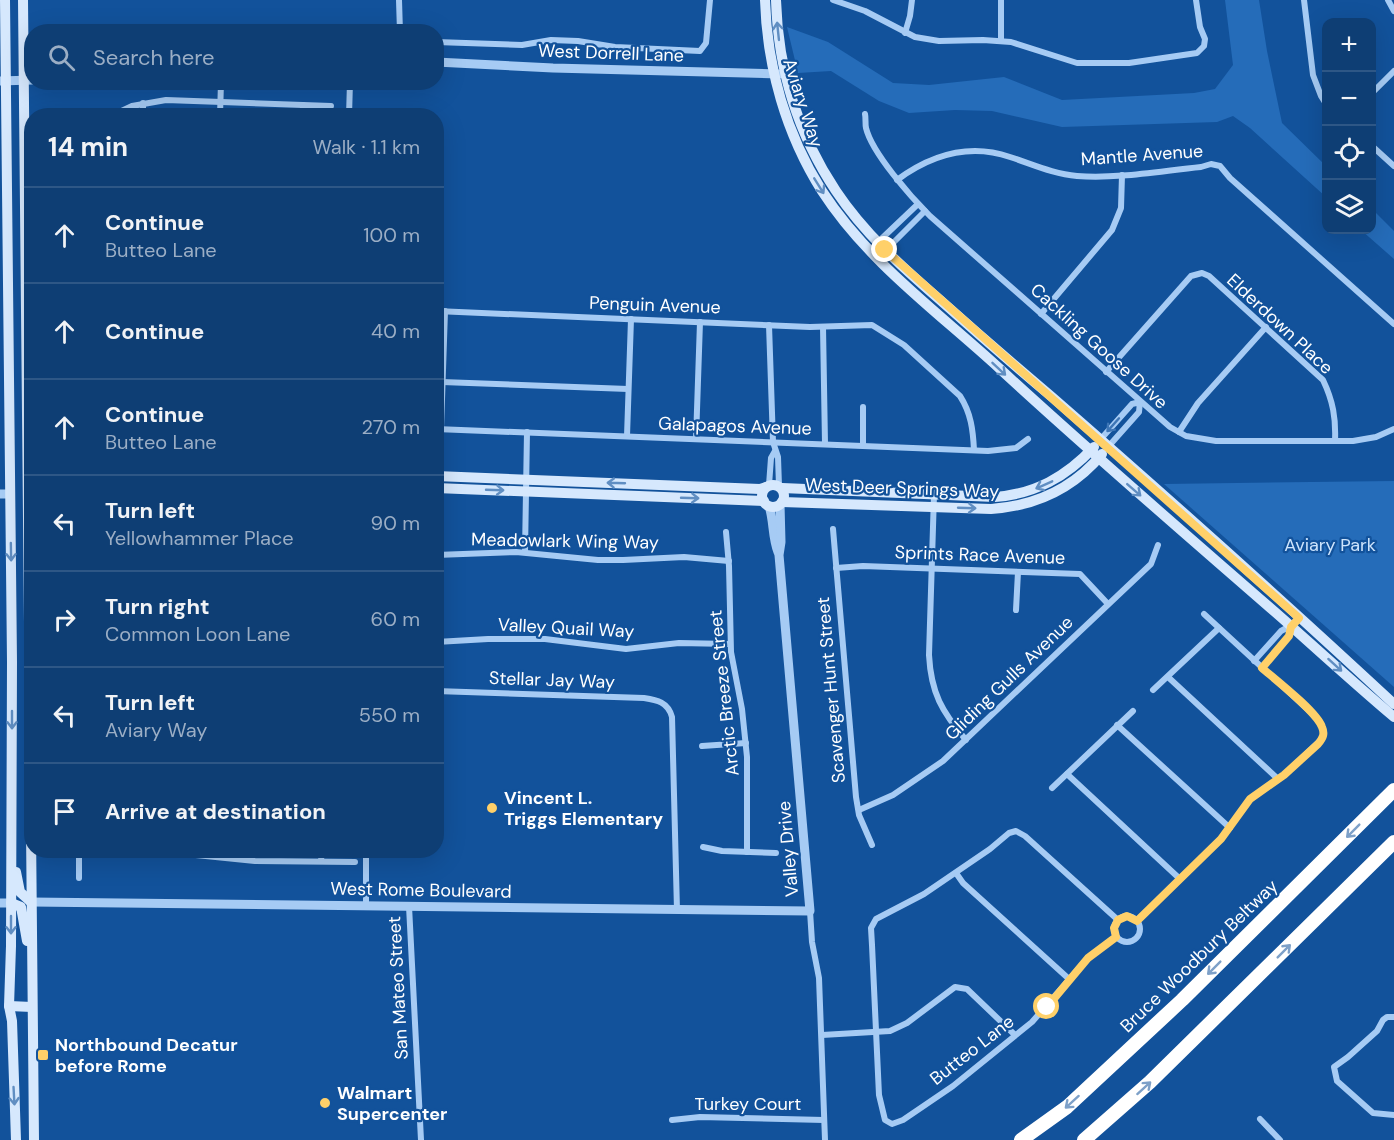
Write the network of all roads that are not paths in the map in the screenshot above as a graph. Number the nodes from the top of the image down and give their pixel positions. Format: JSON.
{"nodes":[{"id":1,"x":5,"y":0,"type":"edge"},
{"id":2,"x":23,"y":0,"type":"edge"},
{"id":3,"x":399,"y":0,"type":"edge"},
{"id":4,"x":710,"y":0,"type":"edge"},
{"id":5,"x":765,"y":0,"type":"edge"},
{"id":6,"x":776,"y":0,"type":"edge"},
{"id":7,"x":833,"y":0,"type":"edge"},
{"id":8,"x":912,"y":0,"type":"edge"},
{"id":9,"x":1001,"y":0,"type":"edge"},
{"id":10,"x":1196,"y":0,"type":"edge"},
{"id":11,"x":1304,"y":0,"type":"edge"},
{"id":12,"x":1388,"y":0,"type":"edge"},
{"id":13,"x":1394,"y":11,"type":"edge"},
{"id":14,"x":3,"y":23,"type":"edge"},
{"id":15,"x":24,"y":24,"type":"edge"},
{"id":16,"x":400,"y":24,"type":"edge"},
{"id":17,"x":905,"y":33,"type":"junction"},
{"id":18,"x":1001,"y":41,"type":"junction"},
{"id":19,"x":444,"y":42,"type":"edge"},
{"id":20,"x":444,"y":62,"type":"edge"},
{"id":21,"x":1394,"y":71,"type":"edge"},
{"id":22,"x":779,"y":74,"type":"junction"},
{"id":23,"x":24,"y":80,"type":"edge"},
{"id":24,"x":3,"y":81,"type":"edge"},
{"id":25,"x":1376,"y":88,"type":"edge"},
{"id":26,"x":27,"y":90,"type":"edge"},
{"id":27,"x":221,"y":90,"type":"edge"},
{"id":28,"x":350,"y":90,"type":"edge"},
{"id":29,"x":1322,"y":98,"type":"edge"},
{"id":30,"x":221,"y":102,"type":"junction"},
{"id":31,"x":143,"y":103,"type":"junction"},
{"id":32,"x":303,"y":105,"type":"joint"},
{"id":33,"x":331,"y":106,"type":"dead end"},
{"id":34,"x":27,"y":108,"type":"edge"},
{"id":35,"x":128,"y":108,"type":"edge"},
{"id":36,"x":143,"y":108,"type":"edge"},
{"id":37,"x":221,"y":108,"type":"edge"},
{"id":38,"x":349,"y":108,"type":"edge"},
{"id":39,"x":866,"y":114,"type":"dead end"},
{"id":40,"x":1376,"y":150,"type":"edge"},
{"id":41,"x":1394,"y":166,"type":"edge"},
{"id":42,"x":1122,"y":175,"type":"junction"},
{"id":43,"x":897,"y":180,"type":"junction"},
{"id":44,"x":918,"y":204,"type":"junction"},
{"id":45,"x":925,"y":211,"type":"junction"},
{"id":46,"x":878,"y":251,"type":"junction"},
{"id":47,"x":445,"y":311,"type":"joint"},
{"id":48,"x":1041,"y":314,"type":"junction"},
{"id":49,"x":631,"y":319,"type":"junction"},
{"id":50,"x":700,"y":322,"type":"junction"},
{"id":51,"x":1394,"y":324,"type":"edge"},
{"id":52,"x":770,"y":325,"type":"junction"},
{"id":53,"x":823,"y":327,"type":"junction"},
{"id":54,"x":1266,"y":327,"type":"junction"},
{"id":55,"x":444,"y":335,"type":"edge"},
{"id":56,"x":1106,"y":372,"type":"junction"},
{"id":57,"x":444,"y":382,"type":"edge"},
{"id":58,"x":628,"y":389,"type":"junction"},
{"id":59,"x":1140,"y":402,"type":"junction"},
{"id":60,"x":863,"y":407,"type":"dead end"},
{"id":61,"x":444,"y":429,"type":"edge"},
{"id":62,"x":1394,"y":429,"type":"edge"},
{"id":63,"x":527,"y":432,"type":"junction"},
{"id":64,"x":1179,"y":432,"type":"junction"},
{"id":65,"x":627,"y":436,"type":"junction"},
{"id":66,"x":696,"y":439,"type":"junction"},
{"id":67,"x":1028,"y":439,"type":"dead end"},
{"id":68,"x":1335,"y":441,"type":"junction"},
{"id":69,"x":773,"y":442,"type":"junction"},
{"id":70,"x":825,"y":444,"type":"junction"},
{"id":71,"x":1104,"y":444,"type":"junction"},
{"id":72,"x":863,"y":445,"type":"junction"},
{"id":73,"x":974,"y":450,"type":"junction"},
{"id":74,"x":1095,"y":455,"type":"junction"},
{"id":75,"x":444,"y":477,"type":"edge"},
{"id":76,"x":525,"y":486,"type":"junction"},
{"id":77,"x":774,"y":487,"type":"junction"},
{"id":78,"x":444,"y":488,"type":"edge"},
{"id":79,"x":24,"y":489,"type":"edge"},
{"id":80,"x":5,"y":494,"type":"edge"},
{"id":81,"x":934,"y":495,"type":"junction"},
{"id":82,"x":24,"y":499,"type":"edge"},
{"id":83,"x":774,"y":503,"type":"junction"},
{"id":84,"x":934,"y":507,"type":"junction"},
{"id":85,"x":833,"y":529,"type":"dead end"},
{"id":86,"x":726,"y":532,"type":"dead end"},
{"id":87,"x":1158,"y":545,"type":"dead end"},
{"id":88,"x":525,"y":552,"type":"junction"},
{"id":89,"x":444,"y":555,"type":"edge"},
{"id":90,"x":729,"y":561,"type":"junction"},
{"id":91,"x":836,"y":568,"type":"junction"},
{"id":92,"x":933,"y":569,"type":"junction"},
{"id":93,"x":1018,"y":572,"type":"junction"},
{"id":94,"x":1108,"y":604,"type":"junction"},
{"id":95,"x":1016,"y":610,"type":"dead end"},
{"id":96,"x":1204,"y":614,"type":"dead end"},
{"id":97,"x":1295,"y":622,"type":"junction"},
{"id":98,"x":1219,"y":628,"type":"junction"},
{"id":99,"x":444,"y":642,"type":"edge"},
{"id":100,"x":730,"y":644,"type":"junction"},
{"id":101,"x":1254,"y":661,"type":"junction"},
{"id":102,"x":1262,"y":668,"type":"junction"},
{"id":103,"x":1168,"y":677,"type":"junction"},
{"id":104,"x":1153,"y":690,"type":"dead end"},
{"id":105,"x":444,"y":691,"type":"edge"},
{"id":106,"x":1394,"y":704,"type":"edge"},
{"id":107,"x":1133,"y":711,"type":"dead end"},
{"id":108,"x":1394,"y":717,"type":"edge"},
{"id":109,"x":1117,"y":725,"type":"junction"},
{"id":110,"x":966,"y":740,"type":"junction"},
{"id":111,"x":746,"y":742,"type":"junction"},
{"id":112,"x":702,"y":746,"type":"dead end"},
{"id":113,"x":1067,"y":774,"type":"junction"},
{"id":114,"x":1278,"y":779,"type":"junction"},
{"id":115,"x":1052,"y":788,"type":"dead end"},
{"id":116,"x":1394,"y":790,"type":"edge"},
{"id":117,"x":858,"y":810,"type":"junction"},
{"id":118,"x":1230,"y":828,"type":"junction"},
{"id":119,"x":1394,"y":842,"type":"edge"},
{"id":120,"x":872,"y":845,"type":"dead end"},
{"id":121,"x":703,"y":847,"type":"dead end"},
{"id":122,"x":747,"y":852,"type":"junction"},
{"id":123,"x":12,"y":853,"type":"junction"},
{"id":124,"x":776,"y":853,"type":"dead end"},
{"id":125,"x":31,"y":858,"type":"edge"},
{"id":126,"x":80,"y":858,"type":"edge"},
{"id":127,"x":245,"y":858,"type":"edge"},
{"id":128,"x":321,"y":858,"type":"edge"},
{"id":129,"x":366,"y":858,"type":"edge"},
{"id":130,"x":321,"y":861,"type":"junction"},
{"id":131,"x":355,"y":862,"type":"dead end"},
{"id":132,"x":956,"y":873,"type":"junction"},
{"id":133,"x":79,"y":879,"type":"dead end"},
{"id":134,"x":1180,"y":879,"type":"junction"},
{"id":135,"x":31,"y":902,"type":"junction"},
{"id":136,"x":6,"y":903,"type":"edge"},
{"id":137,"x":366,"y":906,"type":"junction"},
{"id":138,"x":409,"y":906,"type":"junction"},
{"id":139,"x":677,"y":910,"type":"junction"},
{"id":140,"x":810,"y":911,"type":"junction"},
{"id":141,"x":1118,"y":920,"type":"junction"},
{"id":142,"x":1137,"y":921,"type":"junction"},
{"id":143,"x":1116,"y":937,"type":"junction"},
{"id":144,"x":31,"y":962,"type":"junction"},
{"id":145,"x":1069,"y":979,"type":"junction"},
{"id":146,"x":9,"y":1006,"type":"junction"},
{"id":147,"x":32,"y":1008,"type":"junction"},
{"id":148,"x":1392,"y":1017,"type":"edge"},
{"id":149,"x":12,"y":1021,"type":"junction"},
{"id":150,"x":32,"y":1023,"type":"junction"},
{"id":151,"x":877,"y":1032,"type":"junction"},
{"id":152,"x":822,"y":1035,"type":"junction"},
{"id":153,"x":1015,"y":1035,"type":"junction"},
{"id":154,"x":1394,"y":1115,"type":"edge"},
{"id":155,"x":1260,"y":1119,"type":"dead end"},
{"id":156,"x":672,"y":1120,"type":"dead end"},
{"id":157,"x":824,"y":1120,"type":"junction"},
{"id":158,"x":16,"y":1140,"type":"edge"},
{"id":159,"x":34,"y":1140,"type":"edge"},
{"id":160,"x":421,"y":1140,"type":"edge"},
{"id":161,"x":825,"y":1140,"type":"edge"},
{"id":162,"x":1022,"y":1140,"type":"edge"},
{"id":163,"x":1084,"y":1140,"type":"edge"},
{"id":164,"x":1280,"y":1140,"type":"edge"}],
"edges":[{"from":1,"to":14,"type":"main road"},
{"from":2,"to":15,"type":"main road"},
{"from":3,"to":16,"type":"street"},
{"from":4,"to":19,"type":"street"},
{"from":5,"to":22,"type":"main road","name":"Aviary Way"},
{"from":22,"to":6,"type":"main road","name":"Aviary Way","one_way":true},
{"from":7,"to":17,"type":"street"},
{"from":8,"to":17,"type":"street"},
{"from":9,"to":18,"type":"street"},
{"from":10,"to":18,"type":"street"},
{"from":11,"to":29,"type":"street"},
{"from":12,"to":13,"type":"street"},
{"from":14,"to":24,"type":"main road"},
{"from":17,"to":18,"type":"street"},
{"from":20,"to":22,"type":"street","name":"West Dorrell Lane"},
{"from":21,"to":25,"type":"street"},
{"from":22,"to":46,"type":"main road","name":"Aviary Way"},
{"from":23,"to":24,"type":"street"},
{"from":24,"to":80,"type":"main road"},
{"from":26,"to":34,"type":"main road"},
{"from":27,"to":30,"type":"street"},
{"from":28,"to":38,"type":"street"},
{"from":30,"to":31,"type":"street"},
{"from":30,"to":32,"type":"street"},
{"from":30,"to":37,"type":"street"},
{"from":31,"to":35,"type":"street"},
{"from":31,"to":36,"type":"street"},
{"from":32,"to":33,"type":"street"},
{"from":39,"to":43,"type":"street","name":"Cackling Goose Drive"},
{"from":40,"to":41,"type":"street"},
{"from":42,"to":43,"type":"street","name":"Mantle Avenue"},
{"from":42,"to":48,"type":"street"},
{"from":42,"to":51,"type":"street","name":"Mantle Avenue"},
{"from":43,"to":44,"type":"street","name":"Cackling Goose Drive"},
{"from":44,"to":45,"type":"street","name":"Cackling Goose Drive"},
{"from":44,"to":46,"type":"street"},
{"from":45,"to":46,"type":"street"},
{"from":45,"to":48,"type":"street","name":"Cackling Goose Drive"},
{"from":46,"to":71,"type":"main road","name":"Aviary Way"},
{"from":46,"to":74,"type":"main road","name":"Aviary Way","one_way":true},
{"from":47,"to":49,"type":"street","name":"Penguin Avenue"},
{"from":47,"to":55,"type":"street"},
{"from":48,"to":56,"type":"street","name":"Cackling Goose Drive"},
{"from":49,"to":50,"type":"street","name":"Penguin Avenue"},
{"from":49,"to":58,"type":"street"},
{"from":50,"to":52,"type":"street","name":"Penguin Avenue"},
{"from":50,"to":66,"type":"street"},
{"from":52,"to":53,"type":"street","name":"Penguin Avenue"},
{"from":52,"to":69,"type":"street"},
{"from":53,"to":70,"type":"street"},
{"from":53,"to":73,"type":"street","name":"Penguin Avenue"},
{"from":54,"to":56,"type":"street","name":"Elderdown Place"},
{"from":54,"to":64,"type":"street"},
{"from":54,"to":68,"type":"street","name":"Elderdown Place"},
{"from":56,"to":59,"type":"street","name":"Cackling Goose Drive"},
{"from":57,"to":58,"type":"street"},
{"from":58,"to":65,"type":"street"},
{"from":59,"to":64,"type":"street","name":"Cackling Goose Drive"},
{"from":59,"to":71,"type":"street","one_way":true},
{"from":59,"to":71,"type":"street"},
{"from":60,"to":72,"type":"street"},
{"from":61,"to":63,"type":"street","name":"Galapagos Avenue"},
{"from":62,"to":68,"type":"street","name":"Cackling Goose Drive"},
{"from":63,"to":65,"type":"street","name":"Galapagos Avenue"},
{"from":63,"to":76,"type":"street"},
{"from":64,"to":68,"type":"street","name":"Cackling Goose Drive"},
{"from":65,"to":66,"type":"street","name":"Galapagos Avenue"},
{"from":66,"to":69,"type":"street","name":"Galapagos Avenue"},
{"from":67,"to":73,"type":"street","name":"Galapagos Avenue"},
{"from":69,"to":70,"type":"street","name":"Galapagos Avenue"},
{"from":69,"to":77,"type":"street"},
{"from":70,"to":72,"type":"street","name":"Galapagos Avenue"},
{"from":71,"to":74,"type":"main road","name":"West Deer Springs Way"},
{"from":71,"to":97,"type":"main road","name":"Aviary Way"},
{"from":72,"to":73,"type":"street","name":"Galapagos Avenue"},
{"from":74,"to":81,"type":"main road","name":"West Deer Springs Way","one_way":true},
{"from":84,"to":74,"type":"main road","name":"West Deer Springs Way","one_way":true},
{"from":74,"to":97,"type":"main road","name":"Aviary Way","one_way":true},
{"from":75,"to":76,"type":"main road","name":"West Deer Springs Way"},
{"from":77,"to":76,"type":"main road","name":"West Deer Springs Way","one_way":true},
{"from":78,"to":76,"type":"main road","name":"West Deer Springs Way","one_way":true},
{"from":76,"to":83,"type":"main road","name":"West Deer Springs Way","one_way":true},
{"from":76,"to":88,"type":"street"},
{"from":77,"to":81,"type":"main road","name":"West Deer Springs Way"},
{"from":77,"to":83,"type":"main road"},
{"from":77,"to":83,"type":"main road"},
{"from":79,"to":80,"type":"main road"},
{"from":80,"to":82,"type":"main road"},
{"from":80,"to":123,"type":"main road","one_way":true},
{"from":81,"to":84,"type":"street"},
{"from":83,"to":84,"type":"main road","name":"West Deer Springs Way"},
{"from":83,"to":140,"type":"street","name":"Valley Drive"},
{"from":84,"to":92,"type":"street"},
{"from":85,"to":91,"type":"street","name":"Scavenger Hunt Street"},
{"from":86,"to":90,"type":"street","name":"Arctic Breeze Street"},
{"from":87,"to":94,"type":"street","name":"Gliding Gulls Avenue"},
{"from":88,"to":89,"type":"street","name":"Meadowlark Wing Way"},
{"from":88,"to":90,"type":"street","name":"Meadowlark Wing Way"},
{"from":90,"to":100,"type":"street","name":"Arctic Breeze Street"},
{"from":91,"to":92,"type":"street","name":"Sprints Race Avenue"},
{"from":91,"to":117,"type":"street","name":"Scavenger Hunt Street"},
{"from":92,"to":93,"type":"street","name":"Sprints Race Avenue"},
{"from":92,"to":110,"type":"street"},
{"from":93,"to":94,"type":"street","name":"Sprints Race Avenue"},
{"from":93,"to":95,"type":"street"},
{"from":94,"to":110,"type":"street","name":"Gliding Gulls Avenue"},
{"from":96,"to":98,"type":"street"},
{"from":97,"to":101,"type":"street"},
{"from":97,"to":102,"type":"street"},
{"from":97,"to":106,"type":"main road","name":"Aviary Way"},
{"from":97,"to":108,"type":"main road","name":"Aviary Way","one_way":true},
{"from":98,"to":101,"type":"street"},
{"from":98,"to":103,"type":"street"},
{"from":99,"to":100,"type":"street","name":"Valley Quail Way"},
{"from":100,"to":111,"type":"street","name":"Arctic Breeze Street"},
{"from":101,"to":102,"type":"street"},
{"from":102,"to":114,"type":"street"},
{"from":103,"to":104,"type":"street"},
{"from":103,"to":114,"type":"street"},
{"from":105,"to":139,"type":"street","name":"Stellar Jay Way"},
{"from":107,"to":109,"type":"street"},
{"from":109,"to":113,"type":"street"},
{"from":109,"to":118,"type":"street"},
{"from":110,"to":117,"type":"street","name":"Gliding Gulls Avenue"},
{"from":111,"to":112,"type":"street"},
{"from":111,"to":122,"type":"street","name":"Arctic Breeze Street"},
{"from":113,"to":115,"type":"street"},
{"from":113,"to":134,"type":"street"},
{"from":114,"to":118,"type":"street"},
{"from":116,"to":162,"type":"highway","name":"Bruce Woodbury Beltway","one_way":true},
{"from":117,"to":120,"type":"street","name":"Scavenger Hunt Street"},
{"from":118,"to":134,"type":"street"},
{"from":163,"to":119,"type":"highway","one_way":true},
{"from":121,"to":122,"type":"street"},
{"from":122,"to":124,"type":"street"},
{"from":123,"to":135,"type":"main road"},
{"from":123,"to":136,"type":"main road"},
{"from":125,"to":135,"type":"main road"},
{"from":126,"to":133,"type":"street"},
{"from":127,"to":130,"type":"street"},
{"from":128,"to":130,"type":"street"},
{"from":129,"to":137,"type":"street"},
{"from":130,"to":131,"type":"street"},
{"from":132,"to":141,"type":"street"},
{"from":132,"to":145,"type":"street"},
{"from":132,"to":151,"type":"street"},
{"from":134,"to":142,"type":"street"},
{"from":135,"to":137,"type":"street","name":"West Rome Boulevard"},
{"from":135,"to":144,"type":"main road"},
{"from":136,"to":144,"type":"main road"},
{"from":136,"to":146,"type":"main road","one_way":true},
{"from":137,"to":138,"type":"street","name":"West Rome Boulevard"},
{"from":138,"to":139,"type":"street","name":"West Rome Boulevard"},
{"from":138,"to":160,"type":"street","name":"San Mateo Street"},
{"from":139,"to":140,"type":"street","name":"West Rome Boulevard"},
{"from":140,"to":152,"type":"street","name":"Valley Drive"},
{"from":141,"to":142,"type":"street"},
{"from":141,"to":143,"type":"street"},
{"from":142,"to":143,"type":"street"},
{"from":143,"to":145,"type":"street","name":"Butteo Lane"},
{"from":144,"to":147,"type":"main road"},
{"from":145,"to":153,"type":"street","name":"Butteo Lane"},
{"from":146,"to":147,"type":"main road"},
{"from":146,"to":149,"type":"main road"},
{"from":147,"to":150,"type":"main road"},
{"from":148,"to":154,"type":"street"},
{"from":149,"to":150,"type":"main road"},
{"from":149,"to":158,"type":"main road","one_way":true},
{"from":150,"to":159,"type":"main road"},
{"from":151,"to":152,"type":"street"},
{"from":151,"to":153,"type":"street"},
{"from":151,"to":153,"type":"street","name":"Butteo Lane"},
{"from":152,"to":157,"type":"street","name":"Valley Drive"},
{"from":155,"to":164,"type":"street"},
{"from":156,"to":157,"type":"street","name":"Turkey Court"},
{"from":157,"to":161,"type":"street","name":"Valley Drive"}]}
